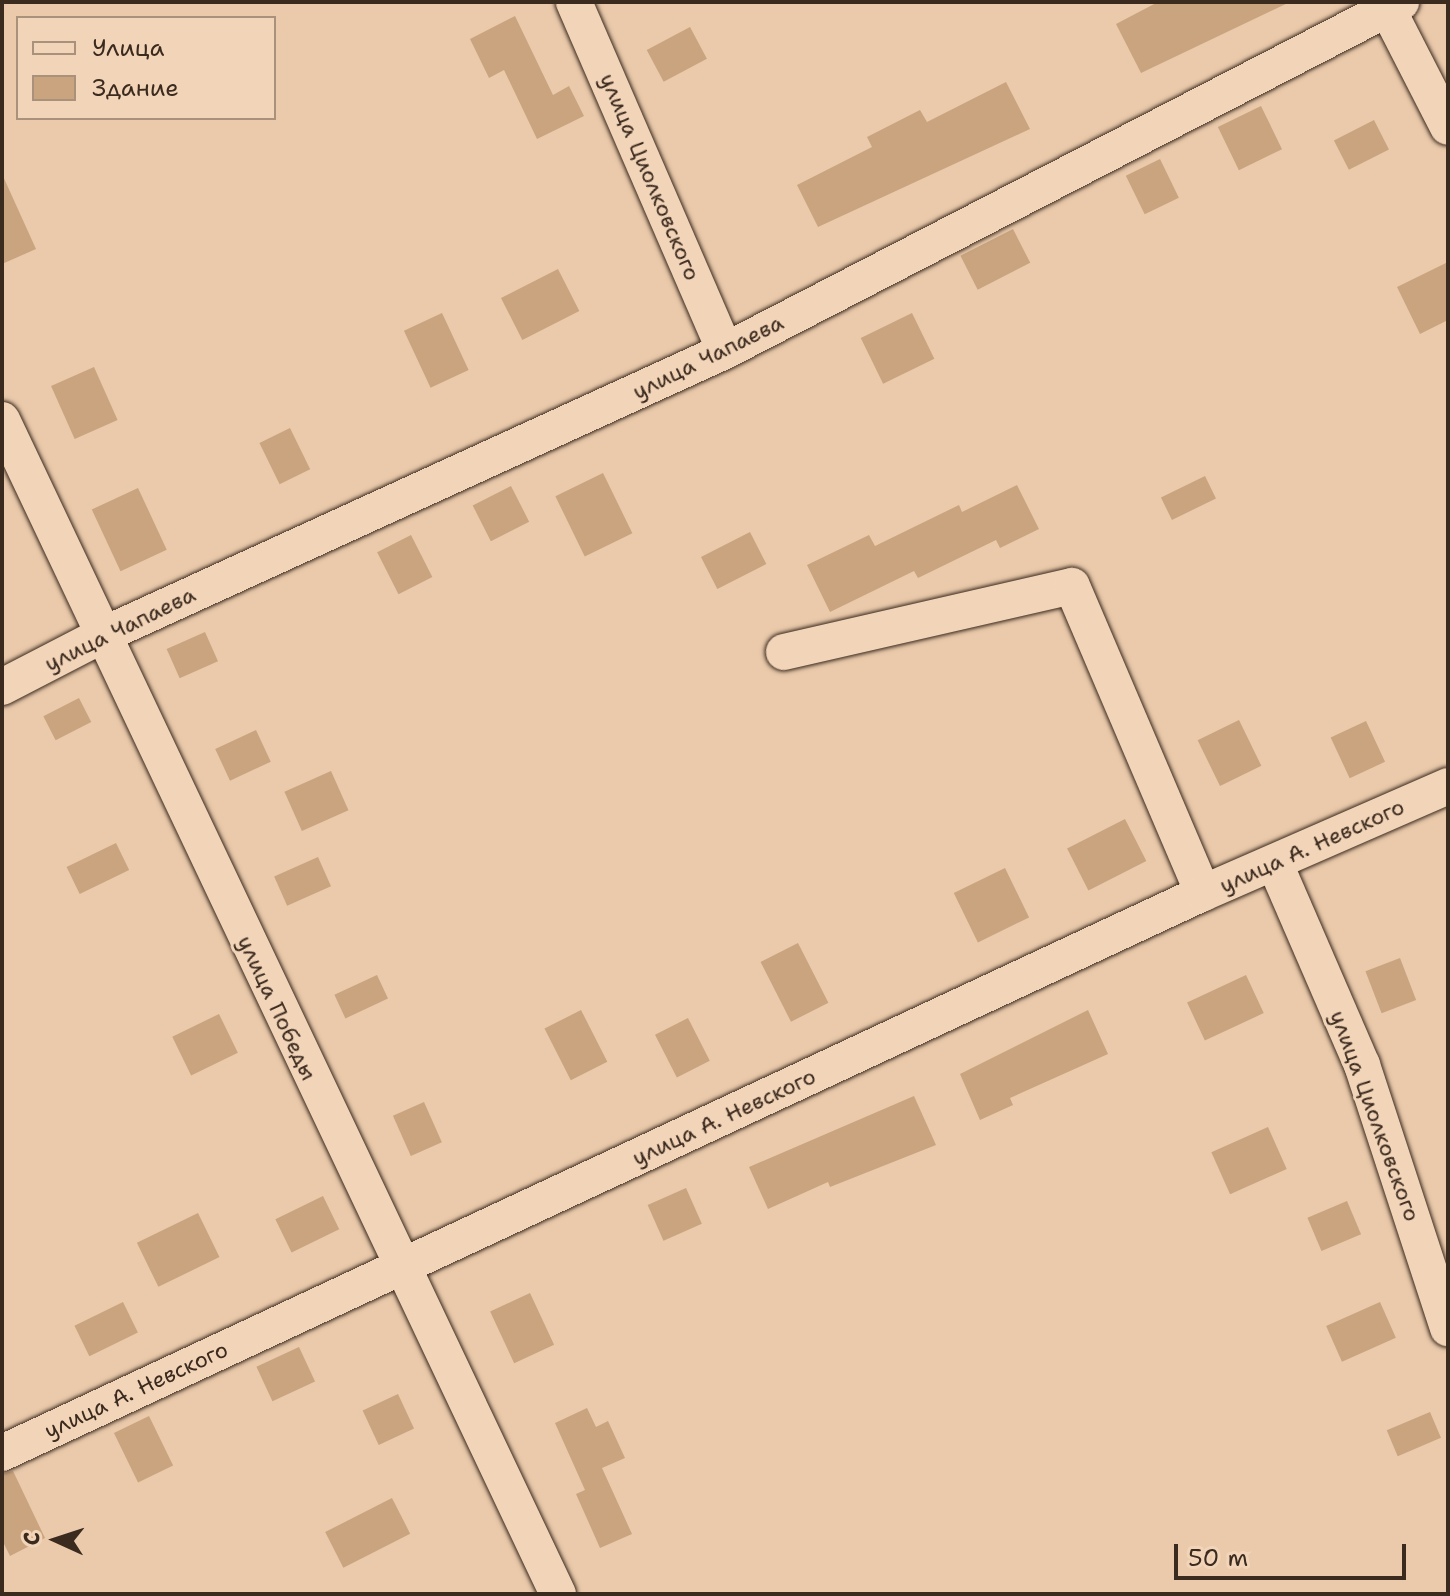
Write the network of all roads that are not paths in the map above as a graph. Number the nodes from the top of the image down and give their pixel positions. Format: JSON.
{"nodes":[{"id":1,"x":574,"y":2,"type":"edge"},
{"id":2,"x":1391,"y":4,"type":"edge"},
{"id":3,"x":1448,"y":127,"type":"edge"},
{"id":4,"x":725,"y":351,"type":"junction"},
{"id":5,"x":2,"y":420,"type":"edge"},
{"id":6,"x":101,"y":636,"type":"junction"},
{"id":7,"x":784,"y":652,"type":"dead end"},
{"id":8,"x":2,"y":687,"type":"edge"},
{"id":9,"x":1448,"y":786,"type":"edge"},
{"id":10,"x":1275,"y":864,"type":"junction"},
{"id":11,"x":1203,"y":893,"type":"junction"},
{"id":12,"x":400,"y":1268,"type":"junction"},
{"id":13,"x":1448,"y":1328,"type":"edge"},
{"id":14,"x":2,"y":1453,"type":"edge"},
{"id":15,"x":558,"y":1594,"type":"edge"}],
"edges":[{"from":1,"to":4,"type":"street","name":"улица Циолковского"},
{"from":2,"to":3,"type":"street"},
{"from":2,"to":4,"type":"street","name":"улица Чапаева"},
{"from":4,"to":6,"type":"street","name":"улица Чапаева"},
{"from":5,"to":6,"type":"street","name":"улица Победы"},
{"from":6,"to":8,"type":"street","name":"улица Чапаева"},
{"from":6,"to":12,"type":"street","name":"улица Победы"},
{"from":7,"to":11,"type":"street"},
{"from":9,"to":10,"type":"street","name":"улица А. Невского"},
{"from":10,"to":11,"type":"street","name":"улица А. Невского"},
{"from":10,"to":13,"type":"street","name":"улица Циолковского"},
{"from":11,"to":12,"type":"street","name":"улица А. Невского"},
{"from":12,"to":14,"type":"street","name":"улица А. Невского"},
{"from":12,"to":15,"type":"street","name":"улица Победы"}]}
